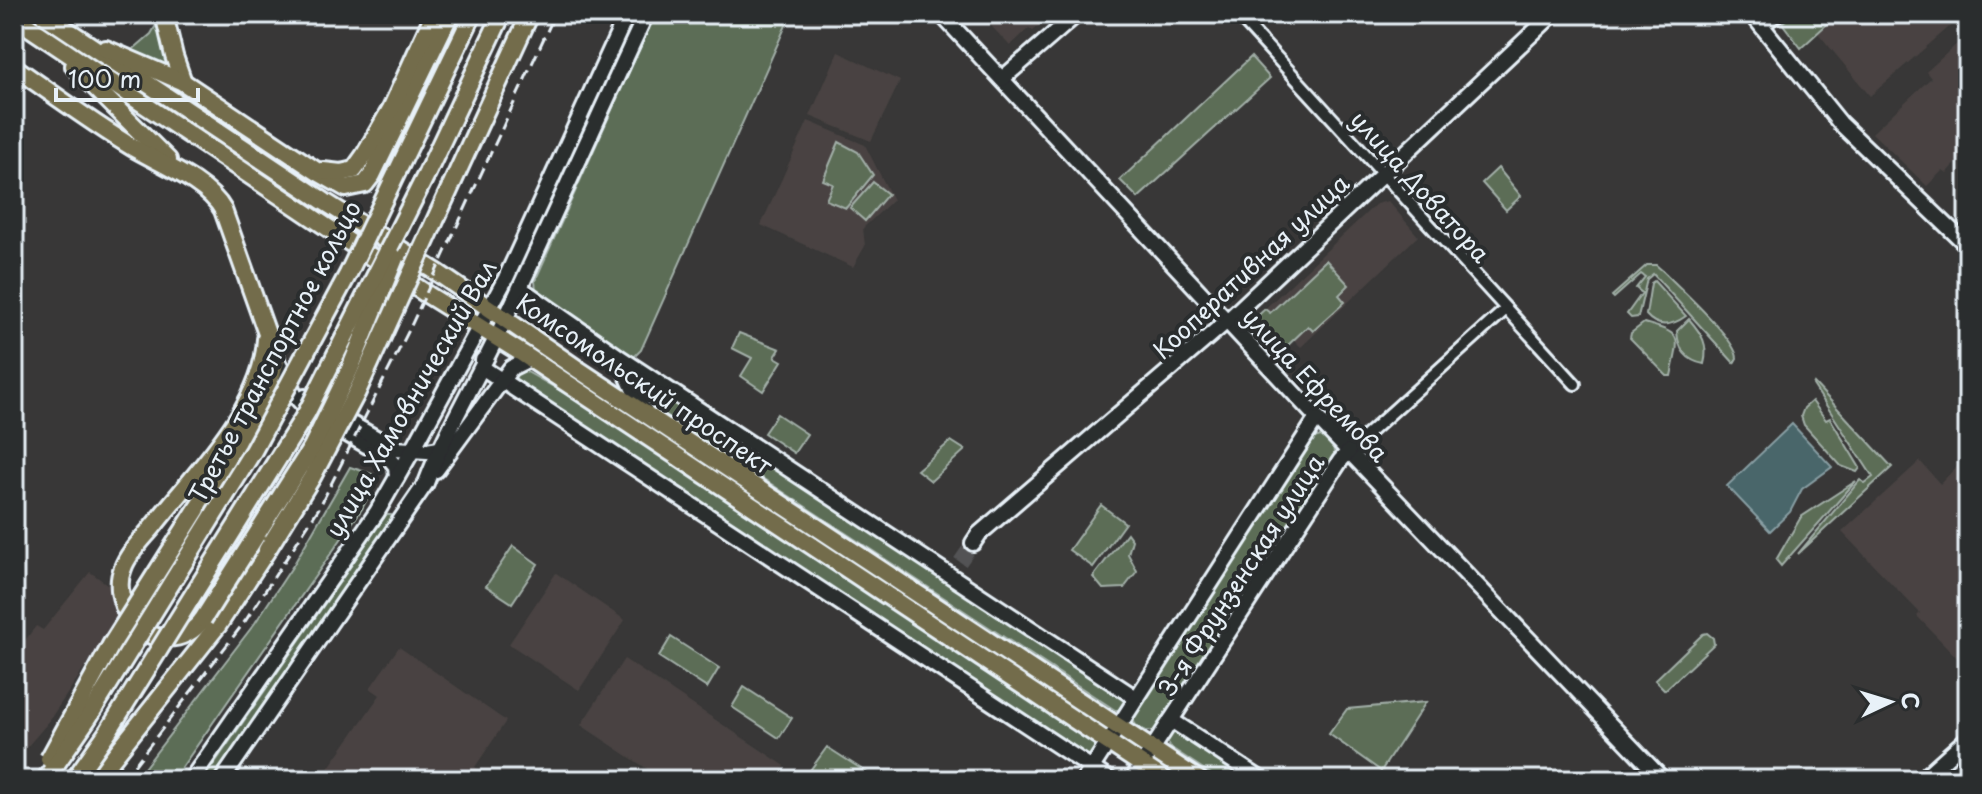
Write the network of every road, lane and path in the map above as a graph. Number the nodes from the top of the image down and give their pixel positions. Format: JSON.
{"nodes":[{"id":1,"x":43,"y":14,"type":"edge"},
{"id":2,"x":164,"y":14,"type":"edge"},
{"id":3,"x":434,"y":14,"type":"edge"},
{"id":4,"x":450,"y":14,"type":"edge"},
{"id":5,"x":473,"y":14,"type":"edge"},
{"id":6,"x":502,"y":14,"type":"edge"},
{"id":7,"x":530,"y":14,"type":"edge"},
{"id":8,"x":627,"y":14,"type":"edge"},
{"id":9,"x":646,"y":14,"type":"edge"},
{"id":10,"x":941,"y":14,"type":"edge"},
{"id":11,"x":1077,"y":14,"type":"edge"},
{"id":12,"x":1237,"y":14,"type":"edge"},
{"id":13,"x":1553,"y":14,"type":"edge"},
{"id":14,"x":1752,"y":14,"type":"edge"},
{"id":15,"x":1779,"y":14,"type":"edge"},
{"id":16,"x":14,"y":17,"type":"edge"},
{"id":17,"x":1762,"y":27,"type":"junction"},
{"id":18,"x":34,"y":31,"type":"junction"},
{"id":19,"x":70,"y":32,"type":"junction"},
{"id":20,"x":14,"y":67,"type":"edge"},
{"id":21,"x":1002,"y":79,"type":"junction"},
{"id":22,"x":183,"y":82,"type":"junction"},
{"id":23,"x":313,"y":169,"type":"junction"},
{"id":24,"x":427,"y":173,"type":"junction"},
{"id":25,"x":1382,"y":173,"type":"junction"},
{"id":26,"x":182,"y":174,"type":"junction"},
{"id":27,"x":354,"y":220,"type":"junction"},
{"id":28,"x":1968,"y":246,"type":"edge"},
{"id":29,"x":520,"y":288,"type":"junction"},
{"id":30,"x":491,"y":309,"type":"junction"},
{"id":31,"x":1506,"y":309,"type":"junction"},
{"id":32,"x":505,"y":320,"type":"junction"},
{"id":33,"x":1227,"y":321,"type":"junction"},
{"id":34,"x":481,"y":328,"type":"junction"},
{"id":35,"x":267,"y":329,"type":"junction"},
{"id":36,"x":497,"y":338,"type":"junction"},
{"id":37,"x":611,"y":351,"type":"junction"},
{"id":38,"x":276,"y":359,"type":"junction"},
{"id":39,"x":529,"y":359,"type":"junction"},
{"id":40,"x":483,"y":368,"type":"junction"},
{"id":41,"x":284,"y":378,"type":"junction"},
{"id":42,"x":502,"y":380,"type":"junction"},
{"id":43,"x":1575,"y":384,"type":"dead end"},
{"id":44,"x":648,"y":415,"type":"junction"},
{"id":45,"x":1317,"y":418,"type":"junction"},
{"id":46,"x":439,"y":449,"type":"junction"},
{"id":47,"x":412,"y":451,"type":"junction"},
{"id":48,"x":1349,"y":451,"type":"junction"},
{"id":49,"x":397,"y":477,"type":"junction"},
{"id":50,"x":426,"y":483,"type":"junction"},
{"id":51,"x":973,"y":543,"type":"tunnel mouth"},
{"id":52,"x":960,"y":562,"type":"tunnel mouth"},
{"id":53,"x":951,"y":576,"type":"junction"},
{"id":54,"x":1136,"y":698,"type":"junction"},
{"id":55,"x":1171,"y":720,"type":"junction"},
{"id":56,"x":1119,"y":726,"type":"junction"},
{"id":57,"x":1968,"y":738,"type":"edge"},
{"id":58,"x":1109,"y":742,"type":"junction"},
{"id":59,"x":1152,"y":749,"type":"junction"},
{"id":60,"x":1142,"y":764,"type":"junction"},
{"id":61,"x":1088,"y":774,"type":"edge"},
{"id":62,"x":38,"y":780,"type":"edge"},
{"id":63,"x":45,"y":780,"type":"edge"},
{"id":64,"x":74,"y":780,"type":"edge"},
{"id":65,"x":95,"y":780,"type":"edge"},
{"id":66,"x":191,"y":780,"type":"edge"},
{"id":67,"x":222,"y":780,"type":"edge"},
{"id":68,"x":1110,"y":780,"type":"edge"},
{"id":69,"x":1132,"y":780,"type":"edge"},
{"id":70,"x":1165,"y":780,"type":"edge"},
{"id":71,"x":1199,"y":780,"type":"edge"},
{"id":72,"x":1262,"y":780,"type":"edge"},
{"id":73,"x":1663,"y":780,"type":"edge"},
{"id":74,"x":1921,"y":780,"type":"edge"}],
"edges":[{"from":1,"to":19,"type":"main road"},
{"from":2,"to":22,"type":"main road"},
{"from":3,"to":23,"type":"main road"},
{"from":4,"to":23,"type":"main road"},
{"from":5,"to":63,"type":"main road","name":"Третье транспортное кольцо","bridge":true},
{"from":6,"to":24,"type":"main road","name":"Третье транспортное кольцо","bridge":true},
{"from":7,"to":65,"type":"main road","bridge":true},
{"from":8,"to":30,"type":"street","name":"улица Хамовнический Вал"},
{"from":9,"to":29,"type":"street","name":"улица Хамовнический Вал"},
{"from":10,"to":21,"type":"street","name":"улица Ефремова"},
{"from":11,"to":21,"type":"street"},
{"from":12,"to":25,"type":"street","name":"улица Доватора"},
{"from":13,"to":25,"type":"street","name":"Кооперативная улица"},
{"from":14,"to":17,"type":"street"},
{"from":15,"to":17,"type":"street"},
{"from":16,"to":18,"type":"main road"},
{"from":17,"to":28,"type":"street"},
{"from":18,"to":26,"type":"main road"},
{"from":18,"to":34,"type":"main road","name":"Комсомольский проспект"},
{"from":19,"to":22,"type":"main road"},
{"from":19,"to":27,"type":"main road","name":"Комсомольский проспект"},
{"from":20,"to":26,"type":"main road"},
{"from":21,"to":33,"type":"street","name":"улица Ефремова"},
{"from":22,"to":23,"type":"main road"},
{"from":23,"to":27,"type":"main road"},
{"from":24,"to":35,"type":"main road","bridge":true},
{"from":24,"to":64,"type":"main road","name":"Третье транспортное кольцо","bridge":true},
{"from":25,"to":31,"type":"street","name":"улица Доватора"},
{"from":25,"to":33,"type":"street","name":"Кооперативная улица"},
{"from":26,"to":35,"type":"main road"},
{"from":27,"to":30,"type":"main road","name":"Комсомольский проспект"},
{"from":29,"to":32,"type":"street","name":"улица Хамовнический Вал"},
{"from":29,"to":37,"type":"street","name":"Комсомольский проспект"},
{"from":30,"to":32,"type":"main road","name":"Комсомольский проспект"},
{"from":30,"to":34,"type":"street","name":"улица Хамовнический Вал"},
{"from":31,"to":43,"type":"street","name":"улица Доватора"},
{"from":31,"to":48,"type":"street","name":"3-я Фрунзенская улица"},
{"from":32,"to":36,"type":"street","name":"улица Хамовнический Вал"},
{"from":32,"to":44,"type":"main road","name":"Комсомольский проспект"},
{"from":33,"to":45,"type":"street","name":"улица Ефремова"},
{"from":33,"to":51,"type":"street","name":"Кооперативная улица"},
{"from":34,"to":36,"type":"main road","name":"Комсомольский проспект"},
{"from":34,"to":40,"type":"street","name":"Комсомольский проспект"},
{"from":34,"to":47,"type":"street","name":"улица Хамовнический Вал"},
{"from":35,"to":38,"type":"main road"},
{"from":36,"to":39,"type":"main road","name":"Комсомольский проспект"},
{"from":36,"to":40,"type":"street","name":"улица Хамовнический Вал"},
{"from":37,"to":44,"type":"street"},
{"from":37,"to":53,"type":"street","name":"Комсомольский проспект"},
{"from":38,"to":41,"type":"street"},
{"from":38,"to":62,"type":"main road","bridge":true},
{"from":39,"to":42,"type":"street"},
{"from":39,"to":58,"type":"main road","name":"Комсомольский проспект"},
{"from":40,"to":42,"type":"street"},
{"from":40,"to":46,"type":"street","name":"улица Хамовнический Вал"},
{"from":41,"to":47,"type":"street"},
{"from":41,"to":49,"type":"street"},
{"from":42,"to":50,"type":"street"},
{"from":42,"to":61,"type":"street"},
{"from":44,"to":56,"type":"main road","name":"Комсомольский проспект"},
{"from":45,"to":48,"type":"street","name":"улица Ефремова"},
{"from":45,"to":54,"type":"street","name":"3-я Фрунзенская улица"},
{"from":46,"to":47,"type":"street"},
{"from":46,"to":50,"type":"street","name":"улица Хамовнический Вал"},
{"from":47,"to":49,"type":"street","name":"улица Хамовнический Вал"},
{"from":48,"to":55,"type":"street","name":"3-я Фрунзенская улица"},
{"from":48,"to":73,"type":"street","name":"улица Ефремова"},
{"from":49,"to":66,"type":"street","name":"улица Хамовнический Вал"},
{"from":50,"to":67,"type":"street","name":"улица Хамовнический Вал"},
{"from":52,"to":53,"type":"street"},
{"from":53,"to":54,"type":"street","name":"Комсомольский проспект"},
{"from":54,"to":56,"type":"street","name":"3-я Фрунзенская улица"},
{"from":55,"to":59,"type":"street","name":"3-я Фрунзенская улица"},
{"from":55,"to":72,"type":"street"},
{"from":56,"to":58,"type":"street","name":"3-я Фрунзенская улица"},
{"from":56,"to":59,"type":"main road","name":"Комсомольский проспект"},
{"from":57,"to":74,"type":"street"},
{"from":58,"to":60,"type":"main road","name":"Комсомольский проспект"},
{"from":58,"to":61,"type":"street","name":"3-я Фрунзенская улица"},
{"from":59,"to":60,"type":"street","name":"3-я Фрунзенская улица"},
{"from":59,"to":71,"type":"main road","name":"Комсомольский проспект"},
{"from":60,"to":69,"type":"street","name":"3-я Фрунзенская улица"},
{"from":60,"to":70,"type":"main road","name":"Комсомольский проспект"},
{"from":61,"to":68,"type":"street"}]}
